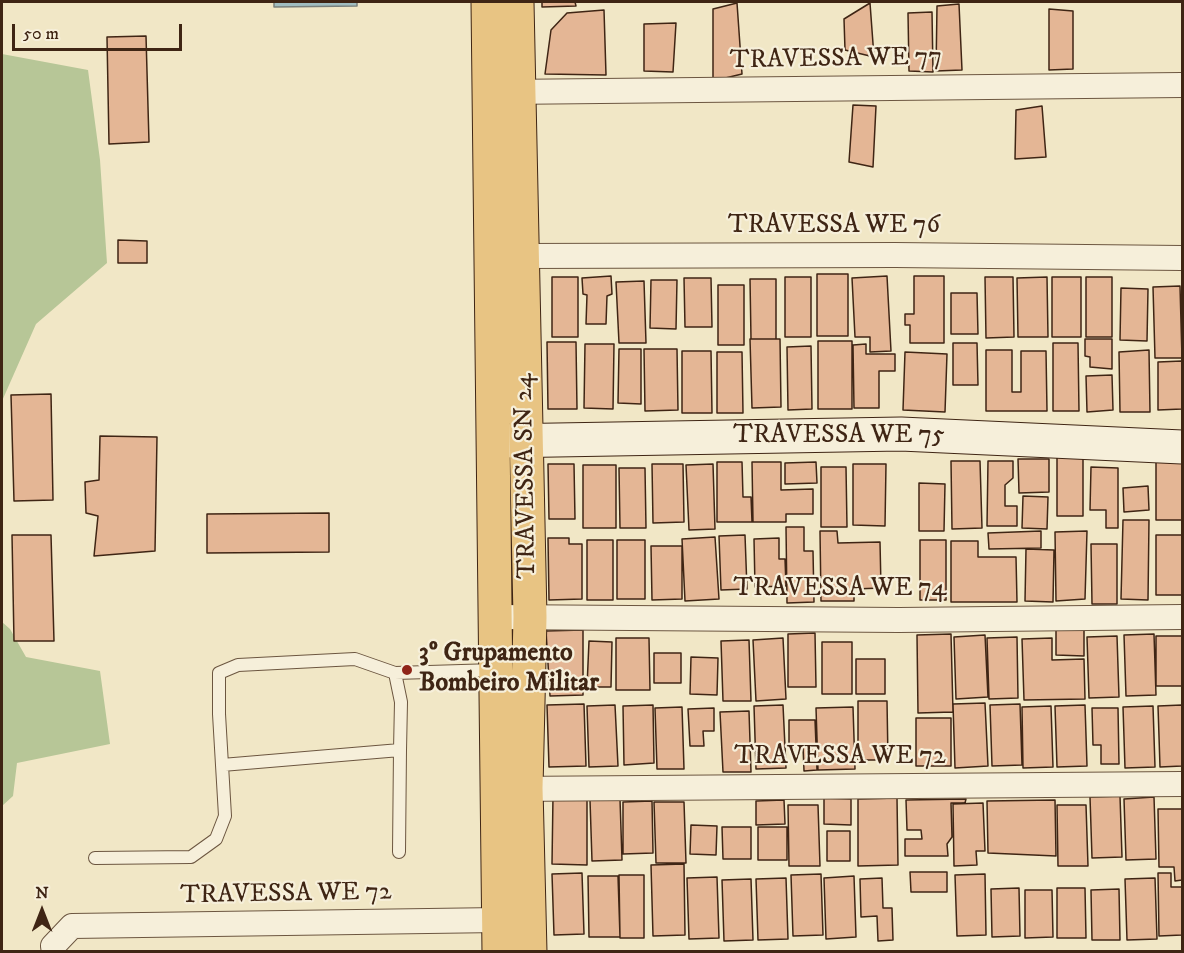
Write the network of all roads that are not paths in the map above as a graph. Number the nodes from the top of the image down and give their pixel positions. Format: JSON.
{"nodes":[{"id":1,"x":488,"y":2,"type":"edge"},
{"id":2,"x":517,"y":2,"type":"edge"},
{"id":3,"x":1182,"y":86,"type":"edge"},
{"id":4,"x":506,"y":92,"type":"junction"},
{"id":5,"x":521,"y":256,"type":"junction"},
{"id":6,"x":1182,"y":258,"type":"edge"},
{"id":7,"x":493,"y":279,"type":"junction"},
{"id":8,"x":528,"y":440,"type":"junction"},
{"id":9,"x":494,"y":441,"type":"junction"},
{"id":10,"x":1182,"y":447,"type":"edge"},
{"id":11,"x":497,"y":617,"type":"junction"},
{"id":12,"x":530,"y":617,"type":"junction"},
{"id":13,"x":1182,"y":617,"type":"edge"},
{"id":14,"x":497,"y":669,"type":"junction"},
{"id":15,"x":395,"y":673,"type":"junction"},
{"id":16,"x":399,"y":750,"type":"junction"},
{"id":17,"x":222,"y":765,"type":"junction"},
{"id":18,"x":1182,"y":784,"type":"edge"},
{"id":19,"x":512,"y":789,"type":"junction"},
{"id":20,"x":399,"y":852,"type":"dead end"},
{"id":21,"x":95,"y":858,"type":"dead end"},
{"id":22,"x":499,"y":936,"type":"edge"},
{"id":23,"x":54,"y":951,"type":"edge"},
{"id":24,"x":530,"y":951,"type":"edge"}],
"edges":[{"from":1,"to":4,"type":"main road","name":"TRAVESSA SN 24"},
{"from":2,"to":4,"type":"main road","name":"TRAVESSA SN 24"},
{"from":3,"to":4,"type":"street","name":"TRAVESSA WE 77"},
{"from":4,"to":5,"type":"main road","name":"TRAVESSA SN 24"},
{"from":4,"to":7,"type":"main road","name":"TRAVESSA SN 24"},
{"from":5,"to":6,"type":"street","name":"TRAVESSA WE 76"},
{"from":5,"to":7,"type":"street"},
{"from":5,"to":8,"type":"main road","name":"TRAVESSA SN 24"},
{"from":7,"to":9,"type":"main road","name":"TRAVESSA SN 24"},
{"from":8,"to":9,"type":"street","name":"TRAVESSA WE 75"},
{"from":8,"to":10,"type":"street","name":"TRAVESSA WE 75"},
{"from":8,"to":12,"type":"main road","name":"TRAVESSA SN 24"},
{"from":9,"to":11,"type":"main road","name":"TRAVESSA SN 24"},
{"from":11,"to":12,"type":"street","name":"TRAVESSA WE 74"},
{"from":11,"to":14,"type":"main road","name":"TRAVESSA SN 24"},
{"from":12,"to":13,"type":"street","name":"TRAVESSA WE 74"},
{"from":12,"to":19,"type":"main road","name":"TRAVESSA SN 24"},
{"from":14,"to":15,"type":"lane"},
{"from":14,"to":19,"type":"main road","name":"TRAVESSA SN 24"},
{"from":15,"to":16,"type":"lane"},
{"from":15,"to":17,"type":"lane"},
{"from":16,"to":17,"type":"lane"},
{"from":16,"to":20,"type":"lane"},
{"from":17,"to":21,"type":"lane"},
{"from":18,"to":19,"type":"street","name":"TRAVESSA WE 72"},
{"from":19,"to":22,"type":"main road","name":"TRAVESSA SN 24"},
{"from":19,"to":24,"type":"main road","name":"TRAVESSA SN 24"},
{"from":22,"to":23,"type":"street","name":"TRAVESSA WE 72"}]}
